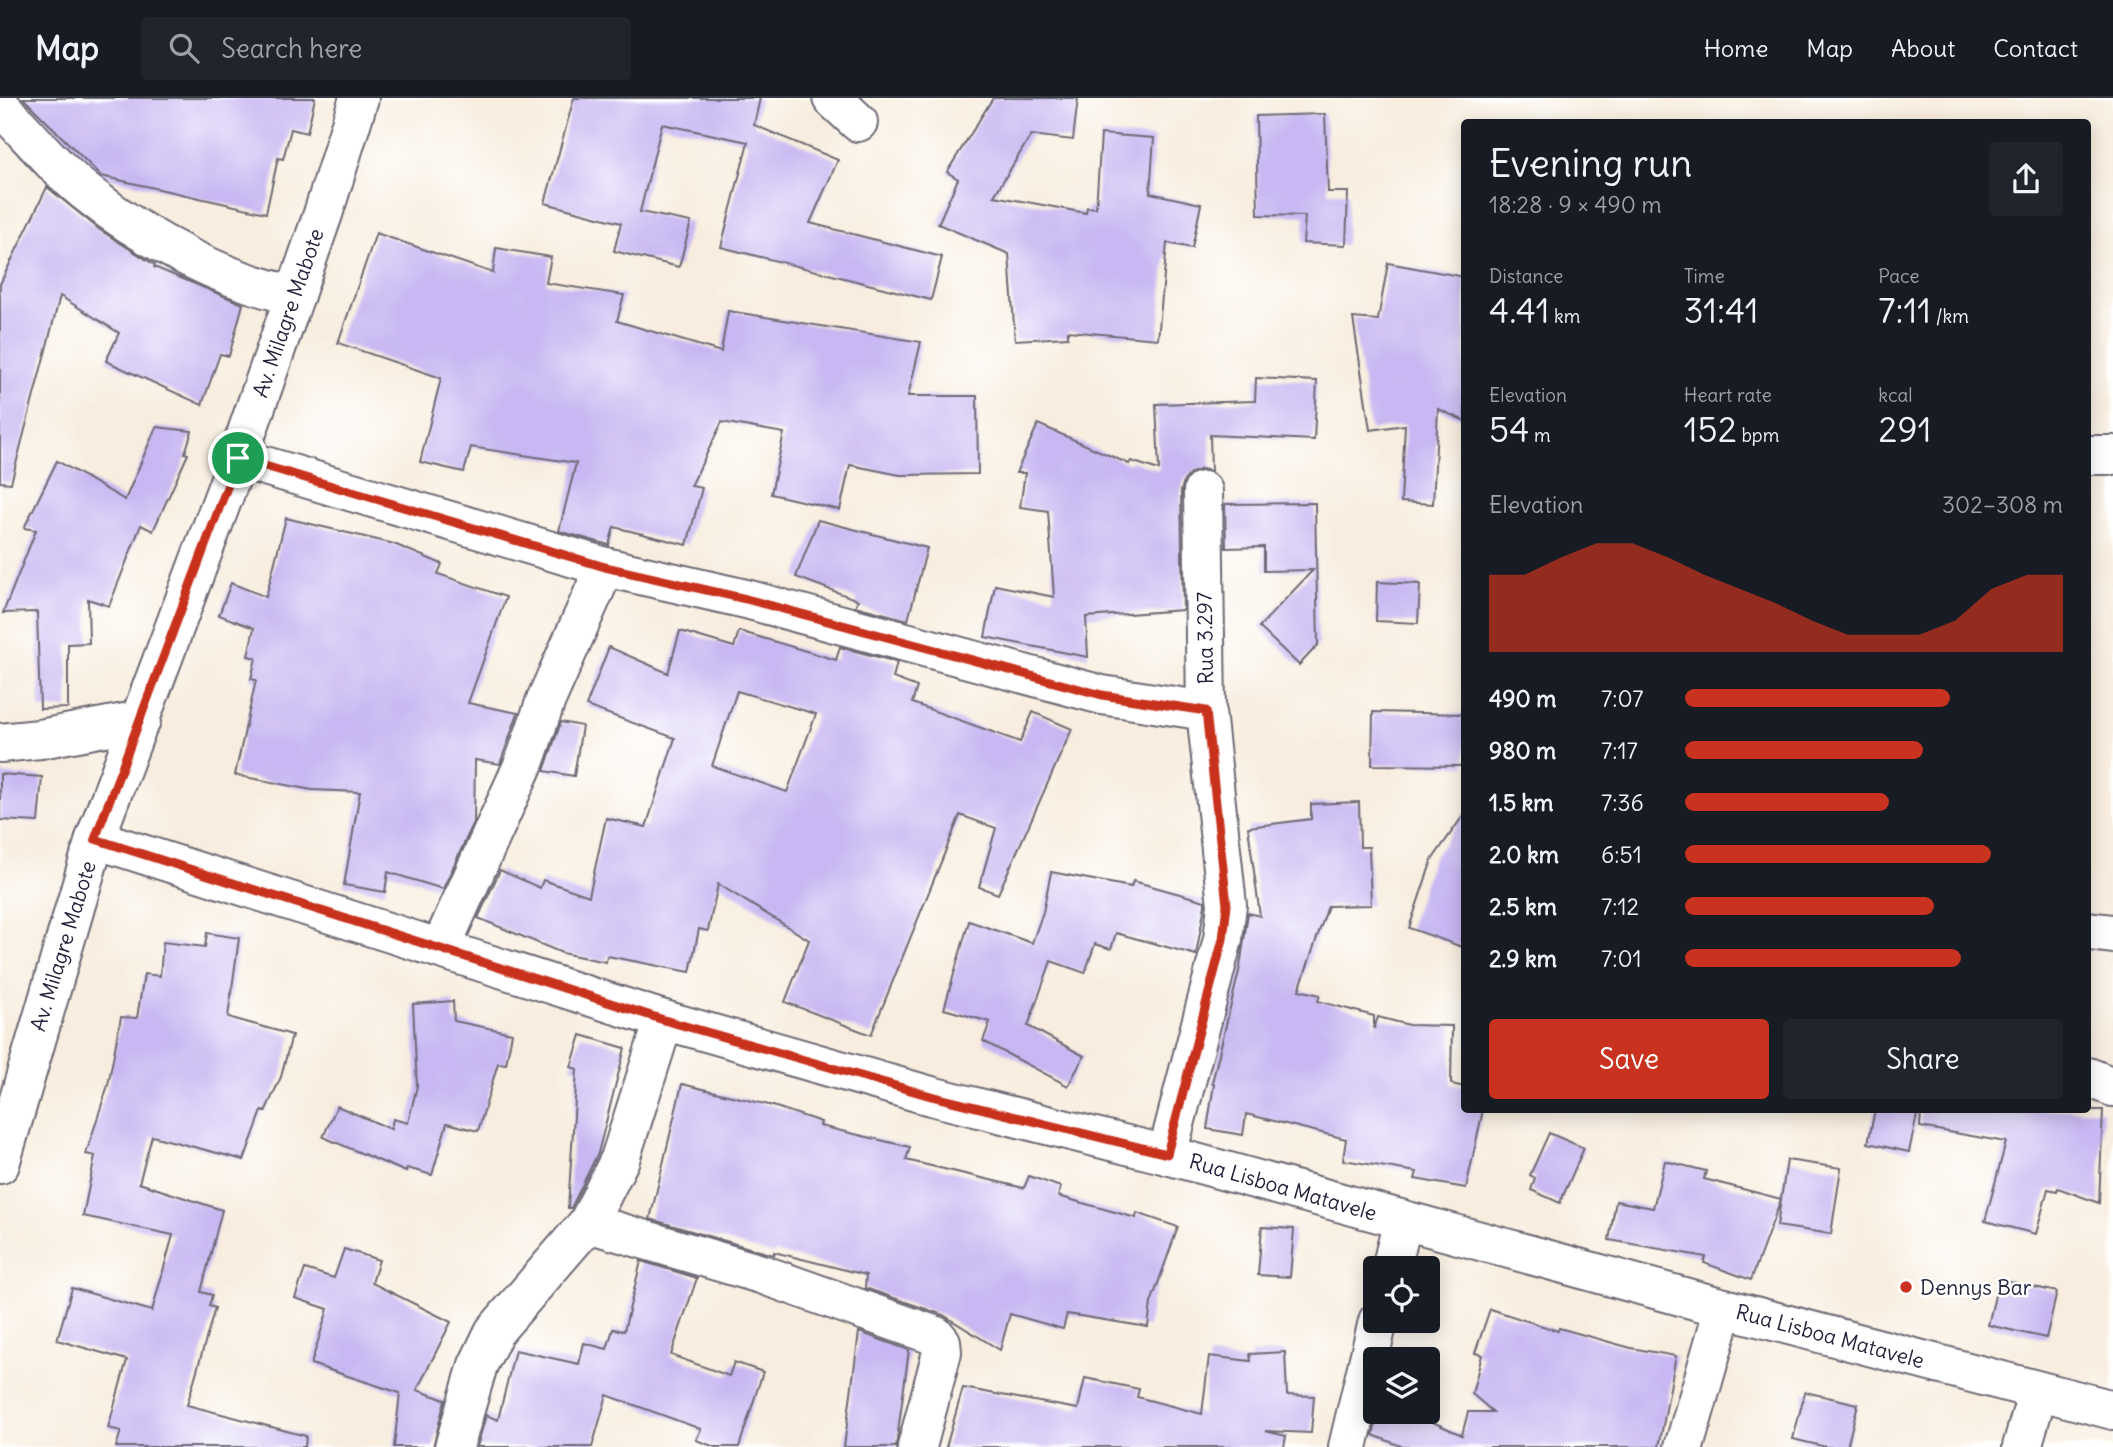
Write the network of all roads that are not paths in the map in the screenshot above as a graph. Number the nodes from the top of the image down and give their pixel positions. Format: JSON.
{"nodes":[{"id":1,"x":359,"y":98,"type":"edge"},
{"id":2,"x":0,"y":106,"type":"edge"},
{"id":3,"x":295,"y":295,"type":"junction"},
{"id":4,"x":2113,"y":455,"type":"edge"},
{"id":5,"x":2091,"y":456,"type":"edge"},
{"id":6,"x":238,"y":458,"type":"junction"},
{"id":7,"x":1203,"y":491,"type":"dead end"},
{"id":8,"x":605,"y":567,"type":"junction"},
{"id":9,"x":1206,"y":711,"type":"junction"},
{"id":10,"x":141,"y":720,"type":"junction"},
{"id":11,"x":0,"y":743,"type":"edge"},
{"id":12,"x":95,"y":839,"type":"junction"},
{"id":13,"x":2091,"y":931,"type":"edge"},
{"id":14,"x":2113,"y":934,"type":"edge"},
{"id":15,"x":441,"y":947,"type":"junction"},
{"id":16,"x":664,"y":1020,"type":"junction"},
{"id":17,"x":2091,"y":1078,"type":"edge"},
{"id":18,"x":2113,"y":1087,"type":"edge"},
{"id":19,"x":1167,"y":1154,"type":"junction"},
{"id":20,"x":0,"y":1164,"type":"edge"},
{"id":21,"x":1402,"y":1220,"type":"junction"},
{"id":22,"x":588,"y":1223,"type":"junction"},
{"id":23,"x":1394,"y":1256,"type":"edge"},
{"id":24,"x":1724,"y":1308,"type":"junction"},
{"id":25,"x":1375,"y":1333,"type":"edge"},
{"id":26,"x":2038,"y":1391,"type":"junction"},
{"id":27,"x":2113,"y":1410,"type":"edge"},
{"id":28,"x":454,"y":1447,"type":"edge"},
{"id":29,"x":917,"y":1447,"type":"edge"},
{"id":30,"x":1348,"y":1447,"type":"edge"},
{"id":31,"x":1684,"y":1447,"type":"edge"},
{"id":32,"x":2022,"y":1447,"type":"edge"}],
"edges":[{"from":1,"to":3,"type":"street","name":"Av. Milagre Mabote"},
{"from":2,"to":3,"type":"street"},
{"from":3,"to":6,"type":"street","name":"Av. Milagre Mabote"},
{"from":4,"to":5,"type":"street"},
{"from":6,"to":8,"type":"street"},
{"from":6,"to":10,"type":"street","name":"Av. Milagre Mabote"},
{"from":7,"to":9,"type":"street","name":"Rua 3.297"},
{"from":8,"to":9,"type":"street"},
{"from":8,"to":15,"type":"street"},
{"from":9,"to":19,"type":"street","name":"Rua 3.297"},
{"from":10,"to":11,"type":"street"},
{"from":10,"to":12,"type":"street","name":"Av. Milagre Mabote"},
{"from":12,"to":15,"type":"street","name":"Rua Lisboa Matavele"},
{"from":12,"to":20,"type":"street","name":"Av. Milagre Mabote"},
{"from":13,"to":14,"type":"street"},
{"from":15,"to":16,"type":"street","name":"Rua Lisboa Matavele"},
{"from":16,"to":19,"type":"street","name":"Rua Lisboa Matavele"},
{"from":16,"to":22,"type":"street"},
{"from":17,"to":18,"type":"street"},
{"from":19,"to":21,"type":"street","name":"Rua Lisboa Matavele"},
{"from":21,"to":23,"type":"street"},
{"from":21,"to":24,"type":"street","name":"Rua Lisboa Matavele"},
{"from":22,"to":28,"type":"street"},
{"from":22,"to":29,"type":"street"},
{"from":24,"to":26,"type":"street","name":"Rua Lisboa Matavele"},
{"from":24,"to":31,"type":"street"},
{"from":25,"to":30,"type":"street"},
{"from":26,"to":27,"type":"street","name":"Rua Lisboa Matavele"},
{"from":26,"to":32,"type":"street"}]}
